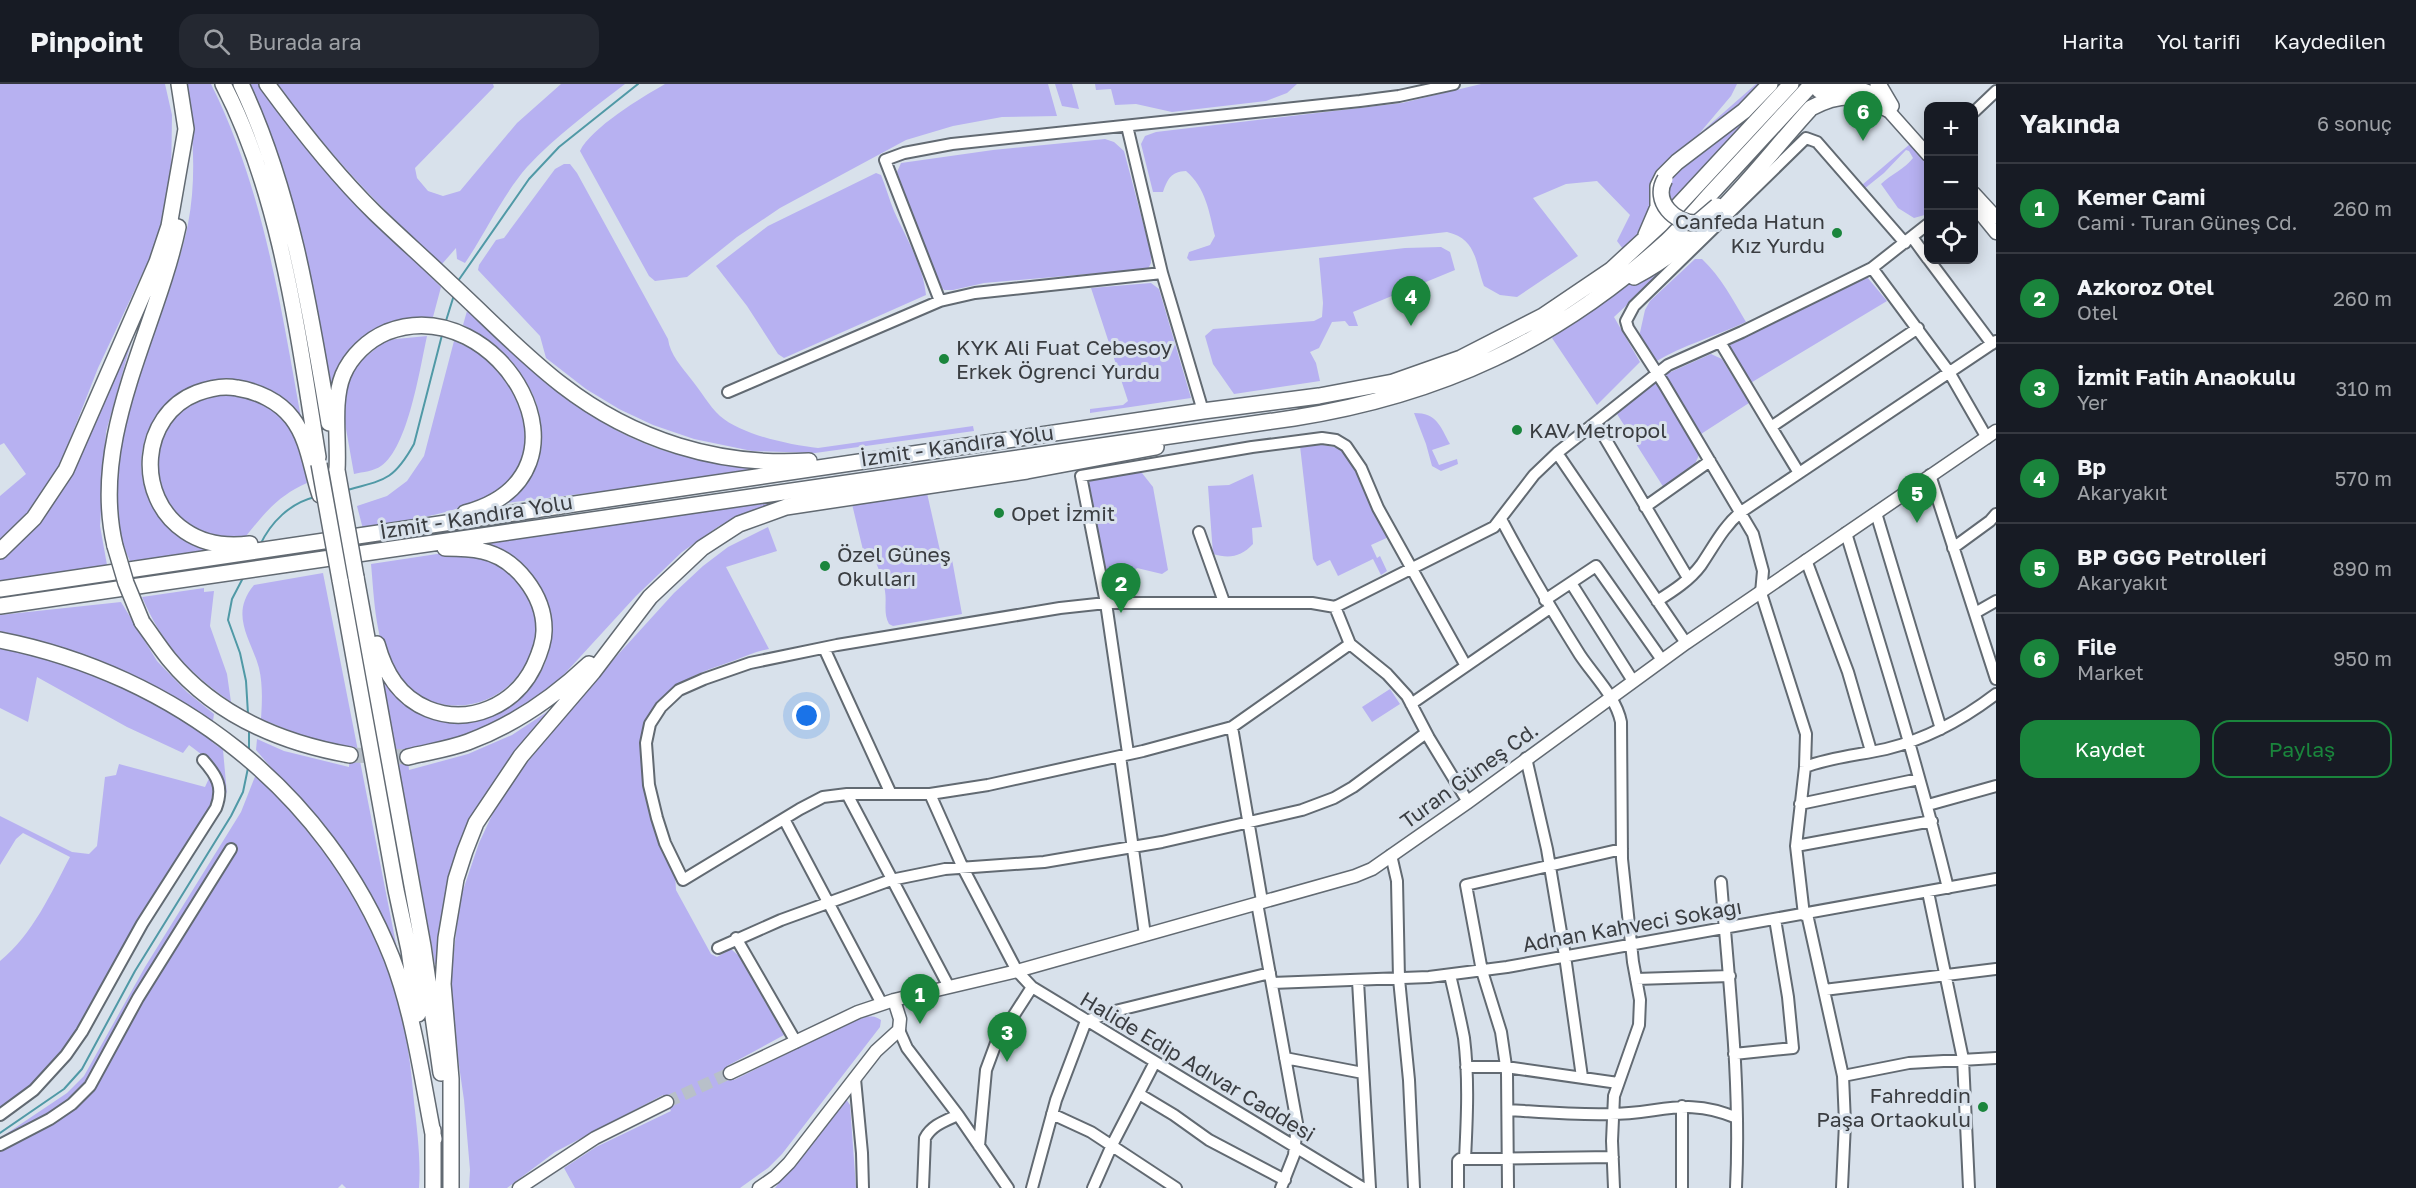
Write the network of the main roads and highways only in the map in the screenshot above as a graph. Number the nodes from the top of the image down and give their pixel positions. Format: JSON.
{"nodes":[{"id":1,"x":179,"y":84,"type":"edge"},
{"id":2,"x":223,"y":84,"type":"edge"},
{"id":3,"x":241,"y":84,"type":"edge"},
{"id":4,"x":267,"y":84,"type":"edge"},
{"id":5,"x":1770,"y":84,"type":"edge"},
{"id":6,"x":1779,"y":84,"type":"edge"},
{"id":7,"x":1791,"y":84,"type":"edge"},
{"id":8,"x":1872,"y":84,"type":"edge"},
{"id":9,"x":1878,"y":84,"type":"edge"},
{"id":10,"x":1818,"y":86,"type":"edge"},
{"id":11,"x":1889,"y":108,"type":"junction"},
{"id":12,"x":186,"y":129,"type":"junction"},
{"id":13,"x":1924,"y":141,"type":"edge"},
{"id":14,"x":1924,"y":149,"type":"edge"},
{"id":15,"x":1978,"y":197,"type":"edge"},
{"id":16,"x":1977,"y":210,"type":"edge"},
{"id":17,"x":1996,"y":217,"type":"edge"},
{"id":18,"x":1996,"y":233,"type":"edge"},
{"id":19,"x":1640,"y":243,"type":"junction"},
{"id":20,"x":1610,"y":288,"type":"junction"},
{"id":21,"x":1294,"y":418,"type":"junction"},
{"id":22,"x":1991,"y":434,"type":"edge"},
{"id":23,"x":925,"y":453,"type":"junction"},
{"id":24,"x":315,"y":465,"type":"junction"},
{"id":25,"x":337,"y":470,"type":"junction"},
{"id":26,"x":401,"y":530,"type":"junction"},
{"id":27,"x":403,"y":547,"type":"junction"},
{"id":28,"x":0,"y":551,"type":"edge"},
{"id":29,"x":231,"y":551,"type":"junction"},
{"id":30,"x":356,"y":577,"type":"junction"},
{"id":31,"x":0,"y":589,"type":"edge"},
{"id":32,"x":0,"y":606,"type":"edge"},
{"id":33,"x":623,"y":630,"type":"junction"},
{"id":34,"x":0,"y":640,"type":"edge"},
{"id":35,"x":350,"y":755,"type":"tunnel mouth"},
{"id":36,"x":408,"y":757,"type":"tunnel mouth"},
{"id":37,"x":888,"y":1002,"type":"junction"},
{"id":38,"x":730,"y":1073,"type":"tunnel mouth"},
{"id":39,"x":667,"y":1102,"type":"tunnel mouth"},
{"id":40,"x":450,"y":1137,"type":"junction"},
{"id":41,"x":434,"y":1139,"type":"junction"},
{"id":42,"x":433,"y":1188,"type":"edge"},
{"id":43,"x":451,"y":1188,"type":"edge"},
{"id":44,"x":519,"y":1188,"type":"edge"},
{"id":45,"x":759,"y":1188,"type":"edge"}],
"edges":[{"from":1,"to":12,"type":"highway"},
{"from":2,"to":24,"type":"highway"},
{"from":3,"to":25,"type":"highway"},
{"from":4,"to":23,"type":"highway"},
{"from":5,"to":19,"type":"highway"},
{"from":6,"to":10,"type":"highway","bridge":true},
{"from":7,"to":19,"type":"highway","name":"İzmit - Kandıra Yolu"},
{"from":8,"to":11,"type":"highway"},
{"from":9,"to":11,"type":"highway"},
{"from":10,"to":11,"type":"highway"},
{"from":10,"to":20,"type":"highway","name":"İzmit - Kandıra Yolu"},
{"from":11,"to":13,"type":"main road"},
{"from":11,"to":14,"type":"main road"},
{"from":11,"to":20,"type":"highway"},
{"from":12,"to":28,"type":"highway"},
{"from":12,"to":35,"type":"highway","bridge":true},
{"from":15,"to":17,"type":"main road"},
{"from":16,"to":18,"type":"main road"},
{"from":19,"to":23,"type":"highway","name":"İzmit - Kandıra Yolu"},
{"from":20,"to":21,"type":"highway","name":"İzmit - Kandıra Yolu"},
{"from":21,"to":27,"type":"highway","name":"İzmit - Kandıra Yolu"},
{"from":21,"to":33,"type":"highway"},
{"from":22,"to":37,"type":"main road","name":"Turan Güneş Cd."},
{"from":23,"to":26,"type":"highway","name":"İzmit - Kandıra Yolu"},
{"from":24,"to":29,"type":"highway"},
{"from":24,"to":41,"type":"highway","bridge":true},
{"from":25,"to":26,"type":"highway"},
{"from":25,"to":30,"type":"highway","bridge":true},
{"from":26,"to":29,"type":"highway","name":"İzmit - Kandıra Yolu"},
{"from":27,"to":30,"type":"highway"},
{"from":27,"to":32,"type":"highway","name":"İzmit - Kandıra Yolu"},
{"from":29,"to":31,"type":"highway","name":"İzmit - Kandıra Yolu"},
{"from":30,"to":40,"type":"highway"},
{"from":33,"to":36,"type":"highway"},
{"from":33,"to":40,"type":"highway"},
{"from":34,"to":41,"type":"highway"},
{"from":37,"to":38,"type":"main road","name":"Turan Güneş Cd."},
{"from":37,"to":45,"type":"main road"},
{"from":39,"to":44,"type":"main road"},
{"from":40,"to":43,"type":"highway"},
{"from":41,"to":42,"type":"highway"}]}
